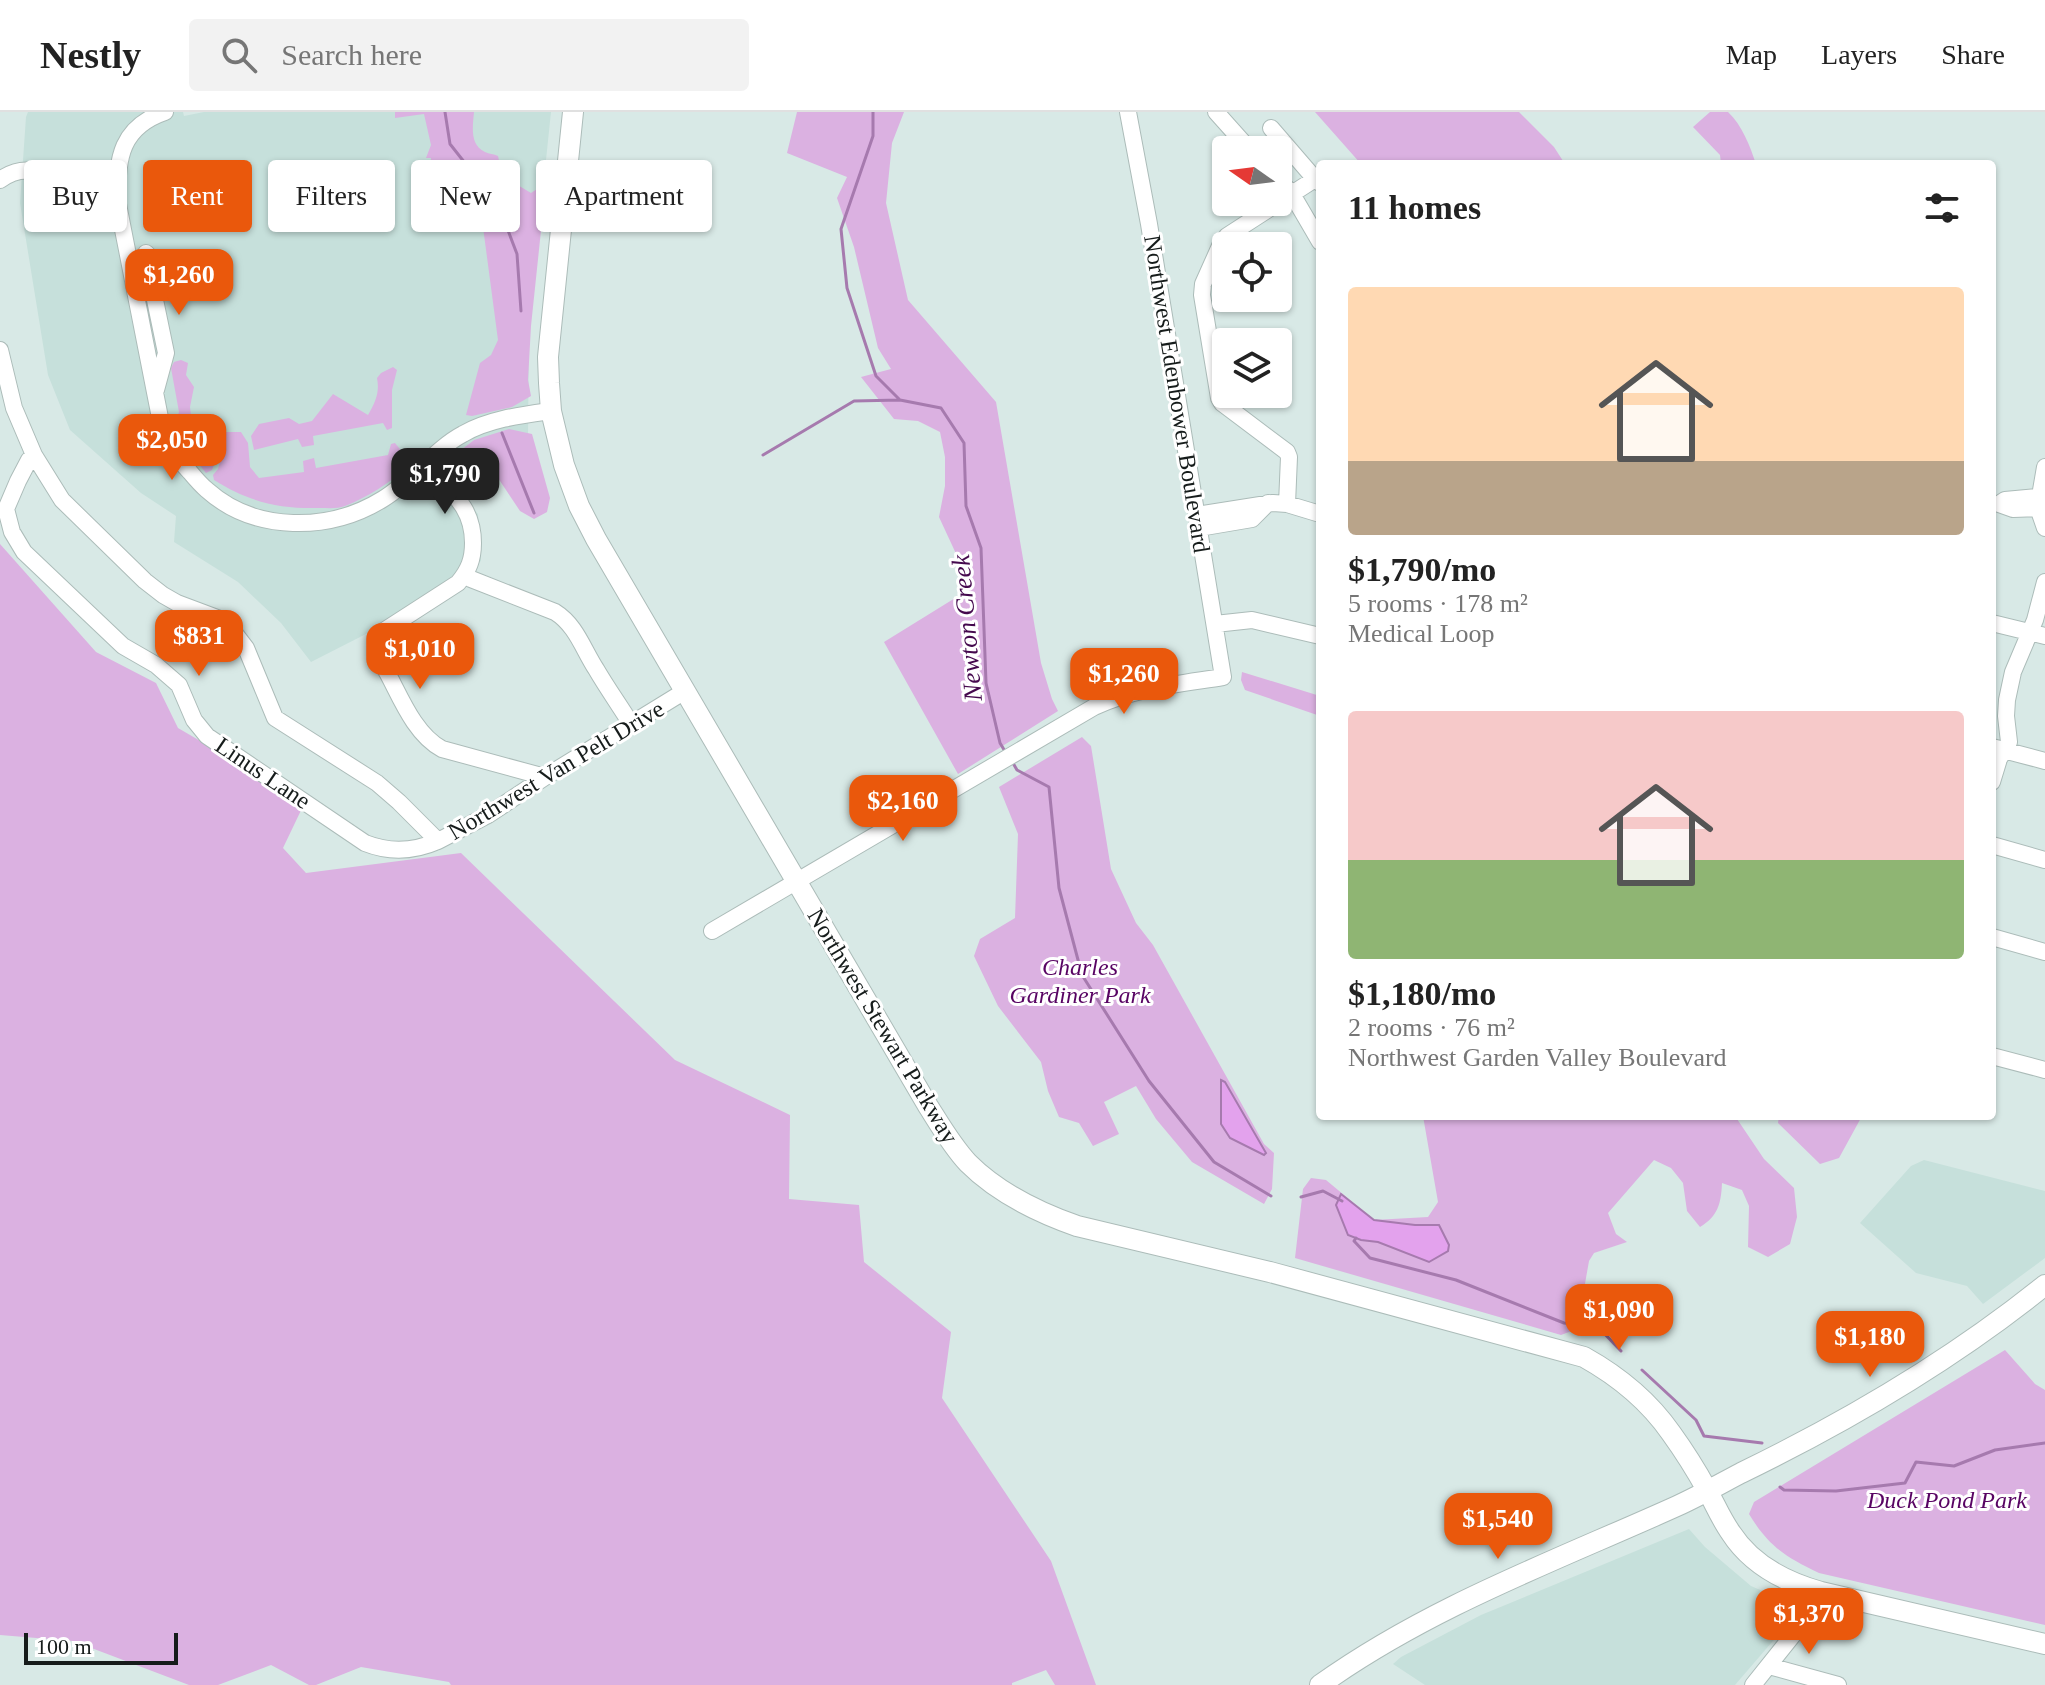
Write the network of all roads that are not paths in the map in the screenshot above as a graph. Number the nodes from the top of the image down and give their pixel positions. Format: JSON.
{"nodes":[{"id":1,"x":165,"y":112,"type":"edge"},
{"id":2,"x":573,"y":112,"type":"edge"},
{"id":3,"x":1128,"y":112,"type":"edge"},
{"id":4,"x":1216,"y":112,"type":"edge"},
{"id":5,"x":1271,"y":128,"type":"dead end"},
{"id":6,"x":1237,"y":136,"type":"edge"},
{"id":7,"x":120,"y":160,"type":"edge"},
{"id":8,"x":24,"y":172,"type":"edge"},
{"id":9,"x":1316,"y":179,"type":"edge"},
{"id":10,"x":0,"y":180,"type":"edge"},
{"id":11,"x":1316,"y":182,"type":"edge"},
{"id":12,"x":1292,"y":194,"type":"joint"},
{"id":13,"x":1259,"y":216,"type":"edge"},
{"id":14,"x":123,"y":232,"type":"edge"},
{"id":15,"x":1316,"y":235,"type":"edge"},
{"id":16,"x":146,"y":253,"type":"dead end"},
{"id":17,"x":0,"y":350,"type":"edge"},
{"id":18,"x":155,"y":395,"type":"junction"},
{"id":19,"x":551,"y":411,"type":"junction"},
{"id":20,"x":34,"y":455,"type":"junction"},
{"id":21,"x":426,"y":465,"type":"junction"},
{"id":22,"x":2045,"y":467,"type":"edge"},
{"id":23,"x":2038,"y":502,"type":"junction"},
{"id":24,"x":1287,"y":504,"type":"junction"},
{"id":25,"x":1996,"y":504,"type":"edge"},
{"id":26,"x":1316,"y":513,"type":"edge"},
{"id":27,"x":1198,"y":522,"type":"junction"},
{"id":28,"x":2045,"y":528,"type":"edge"},
{"id":29,"x":465,"y":575,"type":"junction"},
{"id":30,"x":2045,"y":582,"type":"edge"},
{"id":31,"x":1215,"y":624,"type":"junction"},
{"id":32,"x":1996,"y":624,"type":"edge"},
{"id":33,"x":2037,"y":634,"type":"edge"},
{"id":34,"x":1316,"y":635,"type":"edge"},
{"id":35,"x":685,"y":691,"type":"junction"},
{"id":36,"x":631,"y":724,"type":"junction"},
{"id":37,"x":1998,"y":749,"type":"edge"},
{"id":38,"x":2045,"y":761,"type":"edge"},
{"id":39,"x":1996,"y":769,"type":"edge"},
{"id":40,"x":545,"y":777,"type":"junction"},
{"id":41,"x":438,"y":841,"type":"junction"},
{"id":42,"x":1996,"y":846,"type":"edge"},
{"id":43,"x":2045,"y":860,"type":"edge"},
{"id":44,"x":798,"y":882,"type":"junction"},
{"id":45,"x":712,"y":931,"type":"dead end"},
{"id":46,"x":1996,"y":938,"type":"edge"},
{"id":47,"x":2045,"y":952,"type":"edge"},
{"id":48,"x":1996,"y":1057,"type":"edge"},
{"id":49,"x":2045,"y":1070,"type":"edge"},
{"id":50,"x":2045,"y":1285,"type":"edge"},
{"id":51,"x":1707,"y":1491,"type":"junction"},
{"id":52,"x":1821,"y":1592,"type":"junction"},
{"id":53,"x":2045,"y":1644,"type":"edge"},
{"id":54,"x":1769,"y":1666,"type":"junction"},
{"id":55,"x":1320,"y":1685,"type":"edge"},
{"id":56,"x":1753,"y":1685,"type":"edge"},
{"id":57,"x":1838,"y":1685,"type":"edge"}],
"edges":[{"from":1,"to":7,"type":"street"},
{"from":2,"to":19,"type":"main road","name":"Northwest Stewart Parkway"},
{"from":3,"to":27,"type":"street","name":"Northwest Edenbower Boulevard"},
{"from":4,"to":6,"type":"street"},
{"from":5,"to":9,"type":"street"},
{"from":8,"to":10,"type":"street"},
{"from":11,"to":12,"type":"street"},
{"from":12,"to":15,"type":"street"},
{"from":13,"to":24,"type":"street"},
{"from":14,"to":18,"type":"street"},
{"from":16,"to":18,"type":"street"},
{"from":17,"to":20,"type":"street","name":"Northwest Van Pelt Drive"},
{"from":18,"to":21,"type":"street"},
{"from":19,"to":21,"type":"street"},
{"from":19,"to":35,"type":"main road","name":"Northwest Stewart Parkway"},
{"from":20,"to":41,"type":"street","name":"Northwest Van Pelt Drive"},
{"from":20,"to":41,"type":"street","name":"Linus Lane"},
{"from":21,"to":29,"type":"street"},
{"from":22,"to":23,"type":"street"},
{"from":23,"to":25,"type":"street"},
{"from":23,"to":28,"type":"street"},
{"from":24,"to":26,"type":"street"},
{"from":24,"to":27,"type":"street"},
{"from":27,"to":31,"type":"street","name":"Northwest Edenbower Boulevard"},
{"from":29,"to":36,"type":"street"},
{"from":29,"to":40,"type":"street"},
{"from":30,"to":33,"type":"street"},
{"from":31,"to":34,"type":"street"},
{"from":31,"to":44,"type":"street","name":"Northwest Edenbower Boulevard"},
{"from":32,"to":33,"type":"street"},
{"from":33,"to":37,"type":"street"},
{"from":35,"to":36,"type":"street","name":"Northwest Van Pelt Drive"},
{"from":35,"to":44,"type":"main road","name":"Northwest Stewart Parkway"},
{"from":36,"to":40,"type":"street","name":"Northwest Van Pelt Drive"},
{"from":37,"to":38,"type":"street"},
{"from":37,"to":39,"type":"street"},
{"from":40,"to":41,"type":"street","name":"Northwest Van Pelt Drive"},
{"from":42,"to":43,"type":"street"},
{"from":44,"to":45,"type":"street"},
{"from":44,"to":51,"type":"main road","name":"Northwest Stewart Parkway"},
{"from":46,"to":47,"type":"street"},
{"from":48,"to":49,"type":"street"},
{"from":50,"to":51,"type":"main road"},
{"from":51,"to":52,"type":"main road","name":"Northwest Stewart Parkway"},
{"from":51,"to":55,"type":"main road"},
{"from":52,"to":53,"type":"main road","name":"Northwest Stewart Parkway"},
{"from":52,"to":54,"type":"street"},
{"from":54,"to":56,"type":"street"},
{"from":54,"to":57,"type":"street"}]}
